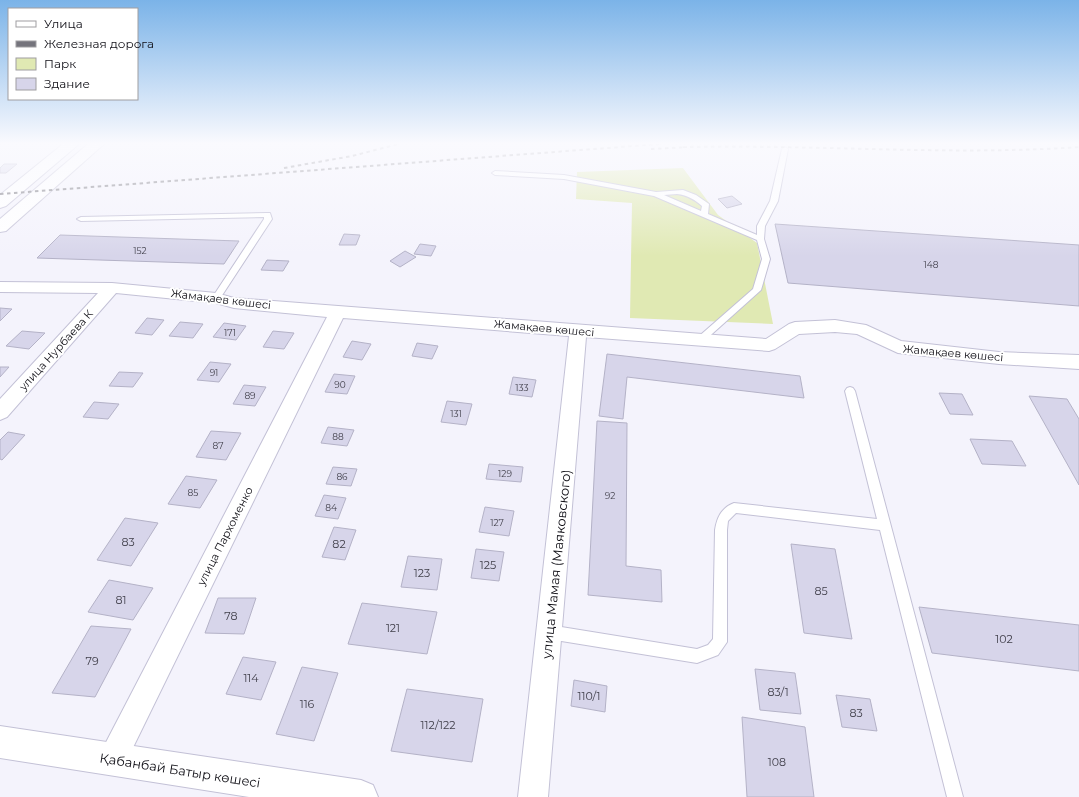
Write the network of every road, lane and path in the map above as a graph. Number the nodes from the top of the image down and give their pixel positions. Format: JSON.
{"nodes":[{"id":1,"x":27,"y":181,"type":"edge"},
{"id":2,"x":54,"y":181,"type":"edge"},
{"id":3,"x":582,"y":181,"type":"edge"},
{"id":4,"x":778,"y":181,"type":"edge"},
{"id":5,"x":656,"y":194,"type":"junction"},
{"id":6,"x":0,"y":203,"type":"edge"},
{"id":7,"x":704,"y":214,"type":"junction"},
{"id":8,"x":81,"y":218,"type":"dead end"},
{"id":9,"x":0,"y":228,"type":"edge"},
{"id":10,"x":760,"y":239,"type":"junction"},
{"id":11,"x":0,"y":287,"type":"edge"},
{"id":12,"x":112,"y":288,"type":"junction"},
{"id":13,"x":216,"y":298,"type":"junction"},
{"id":14,"x":338,"y":312,"type":"junction"},
{"id":15,"x":578,"y":331,"type":"junction"},
{"id":16,"x":700,"y":340,"type":"junction"},
{"id":17,"x":1079,"y":362,"type":"edge"},
{"id":18,"x":850,"y":391,"type":"dead end"},
{"id":19,"x":0,"y":412,"type":"edge"},
{"id":20,"x":884,"y":525,"type":"junction"},
{"id":21,"x":549,"y":632,"type":"junction"},
{"id":22,"x":2,"y":746,"type":"edge"},
{"id":23,"x":112,"y":760,"type":"junction"},
{"id":24,"x":361,"y":797,"type":"edge"},
{"id":25,"x":533,"y":797,"type":"edge"},
{"id":26,"x":955,"y":797,"type":"edge"}],
"edges":[{"from":1,"to":6,"type":"main road"},
{"from":2,"to":9,"type":"main road"},
{"from":3,"to":5,"type":"lane"},
{"from":4,"to":10,"type":"lane"},
{"from":5,"to":7,"type":"lane"},
{"from":5,"to":7,"type":"lane"},
{"from":7,"to":10,"type":"lane"},
{"from":8,"to":13,"type":"lane"},
{"from":10,"to":16,"type":"lane"},
{"from":11,"to":12,"type":"street","name":"Жамақаев көшесі"},
{"from":12,"to":13,"type":"street","name":"Жамақаев көшесі"},
{"from":12,"to":19,"type":"street","name":"улица Нурбаева К"},
{"from":13,"to":14,"type":"street","name":"Жамақаев көшесі"},
{"from":14,"to":15,"type":"street","name":"Жамақаев көшесі"},
{"from":14,"to":23,"type":"street","name":"улица Пархоменко"},
{"from":15,"to":16,"type":"street","name":"Жамақаев көшесі"},
{"from":15,"to":21,"type":"street","name":"улица Мамая (Маяковского)"},
{"from":16,"to":17,"type":"street","name":"Жамақаев көшесі"},
{"from":18,"to":20,"type":"lane"},
{"from":20,"to":21,"type":"lane"},
{"from":20,"to":26,"type":"lane"},
{"from":21,"to":25,"type":"street","name":"улица Мамая (Маяковского)"},
{"from":22,"to":23,"type":"main road","name":"Қабанбай Батыр көшесі"},
{"from":23,"to":24,"type":"main road","name":"Қабанбай Батыр көшесі"}]}
